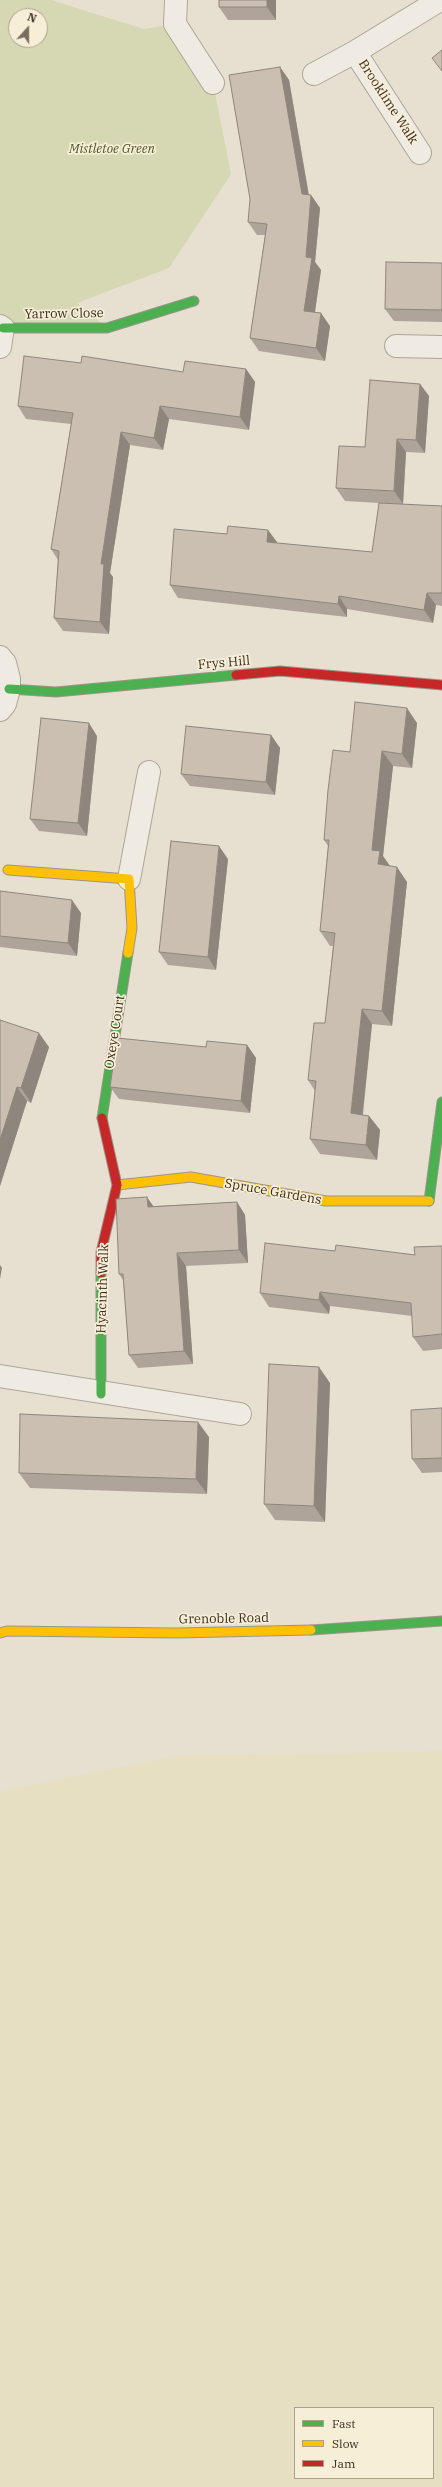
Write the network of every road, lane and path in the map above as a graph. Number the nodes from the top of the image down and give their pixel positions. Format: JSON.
{"nodes":[{"id":1,"x":176,"y":0,"type":"edge"},
{"id":2,"x":440,"y":0,"type":"edge"},
{"id":3,"x":355,"y":52,"type":"junction"},
{"id":4,"x":314,"y":74,"type":"dead end"},
{"id":5,"x":213,"y":83,"type":"dead end"},
{"id":6,"x":420,"y":153,"type":"dead end"},
{"id":7,"x":194,"y":301,"type":"dead end"},
{"id":8,"x":1,"y":334,"type":"edge"},
{"id":9,"x":396,"y":346,"type":"dead end"},
{"id":10,"x":442,"y":347,"type":"edge"},
{"id":11,"x":0,"y":656,"type":"edge"},
{"id":12,"x":442,"y":685,"type":"edge"},
{"id":13,"x":9,"y":689,"type":"junction"},
{"id":14,"x":0,"y":710,"type":"edge"},
{"id":15,"x":149,"y":772,"type":"dead end"},
{"id":16,"x":8,"y":870,"type":"dead end"},
{"id":17,"x":129,"y":879,"type":"junction"},
{"id":18,"x":442,"y":1102,"type":"edge"},
{"id":19,"x":117,"y":1185,"type":"junction"},
{"id":20,"x":436,"y":1201,"type":"edge"},
{"id":21,"x":0,"y":1376,"type":"edge"},
{"id":22,"x":101,"y":1394,"type":"junction"},
{"id":23,"x":240,"y":1414,"type":"dead end"},
{"id":24,"x":442,"y":1621,"type":"edge"},
{"id":25,"x":2,"y":1631,"type":"edge"}],
"edges":[{"from":1,"to":5,"type":"street"},
{"from":2,"to":3,"type":"street","name":"Brooklime Walk"},
{"from":3,"to":4,"type":"street","name":"Brooklime Walk"},
{"from":3,"to":6,"type":"street","name":"Brooklime Walk"},
{"from":7,"to":8,"type":"street","name":"Yarrow Close"},
{"from":9,"to":10,"type":"street"},
{"from":11,"to":13,"type":"street"},
{"from":12,"to":13,"type":"street","name":"Frys Hill"},
{"from":13,"to":14,"type":"street"},
{"from":15,"to":17,"type":"street","name":"Oxeye Court"},
{"from":16,"to":17,"type":"street"},
{"from":17,"to":19,"type":"street","name":"Oxeye Court"},
{"from":18,"to":20,"type":"street","name":"Spruce Gardens"},
{"from":19,"to":20,"type":"street","name":"Spruce Gardens"},
{"from":19,"to":22,"type":"street","name":"Hyacinth Walk"},
{"from":21,"to":22,"type":"street"},
{"from":22,"to":23,"type":"street"},
{"from":24,"to":25,"type":"street","name":"Grenoble Road"}]}
